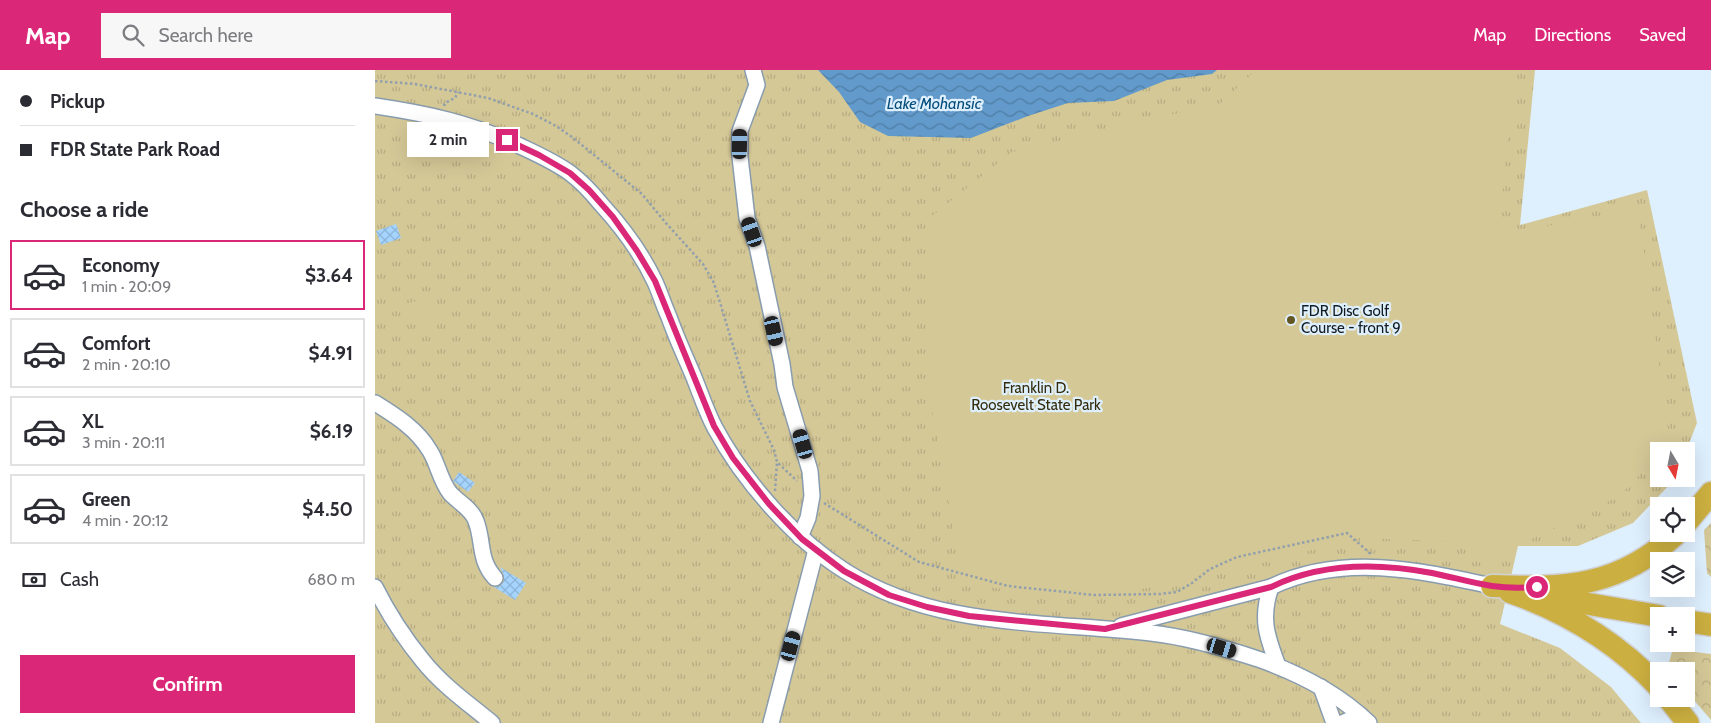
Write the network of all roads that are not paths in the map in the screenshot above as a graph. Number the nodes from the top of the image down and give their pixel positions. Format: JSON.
{"nodes":[{"id":1,"x":753,"y":70,"type":"edge"},
{"id":2,"x":375,"y":106,"type":"edge"},
{"id":3,"x":375,"y":403,"type":"edge"},
{"id":4,"x":1711,"y":493,"type":"edge"},
{"id":5,"x":1695,"y":512,"type":"edge"},
{"id":6,"x":800,"y":537,"type":"junction"},
{"id":7,"x":1666,"y":542,"type":"edge"},
{"id":8,"x":816,"y":550,"type":"junction"},
{"id":9,"x":495,"y":578,"type":"dead end"},
{"id":10,"x":1492,"y":586,"type":"junction"},
{"id":11,"x":375,"y":587,"type":"edge"},
{"id":12,"x":1271,"y":587,"type":"junction"},
{"id":13,"x":1650,"y":614,"type":"edge"},
{"id":14,"x":1695,"y":622,"type":"edge"},
{"id":15,"x":1711,"y":625,"type":"edge"},
{"id":16,"x":1105,"y":629,"type":"junction"},
{"id":17,"x":1278,"y":666,"type":"junction"},
{"id":18,"x":1650,"y":678,"type":"edge"},
{"id":19,"x":1321,"y":687,"type":"junction"},
{"id":20,"x":1675,"y":707,"type":"edge"},
{"id":21,"x":1364,"y":719,"type":"edge"},
{"id":22,"x":492,"y":723,"type":"edge"},
{"id":23,"x":771,"y":723,"type":"edge"},
{"id":24,"x":1334,"y":723,"type":"edge"},
{"id":25,"x":1342,"y":723,"type":"edge"},
{"id":26,"x":1688,"y":723,"type":"edge"}],
"edges":[{"from":1,"to":6,"type":"lane"},
{"from":2,"to":6,"type":"lane"},
{"from":3,"to":9,"type":"lane"},
{"from":4,"to":5,"type":"highway"},
{"from":6,"to":8,"type":"lane"},
{"from":7,"to":10,"type":"highway"},
{"from":8,"to":16,"type":"lane"},
{"from":8,"to":23,"type":"lane"},
{"from":10,"to":12,"type":"lane"},
{"from":10,"to":13,"type":"highway"},
{"from":10,"to":18,"type":"highway"},
{"from":11,"to":22,"type":"lane"},
{"from":12,"to":16,"type":"lane"},
{"from":12,"to":17,"type":"lane"},
{"from":14,"to":15,"type":"highway"},
{"from":16,"to":17,"type":"lane"},
{"from":17,"to":19,"type":"lane"},
{"from":19,"to":21,"type":"lane"},
{"from":19,"to":24,"type":"lane"},
{"from":20,"to":26,"type":"highway"},
{"from":21,"to":25,"type":"lane"}]}
